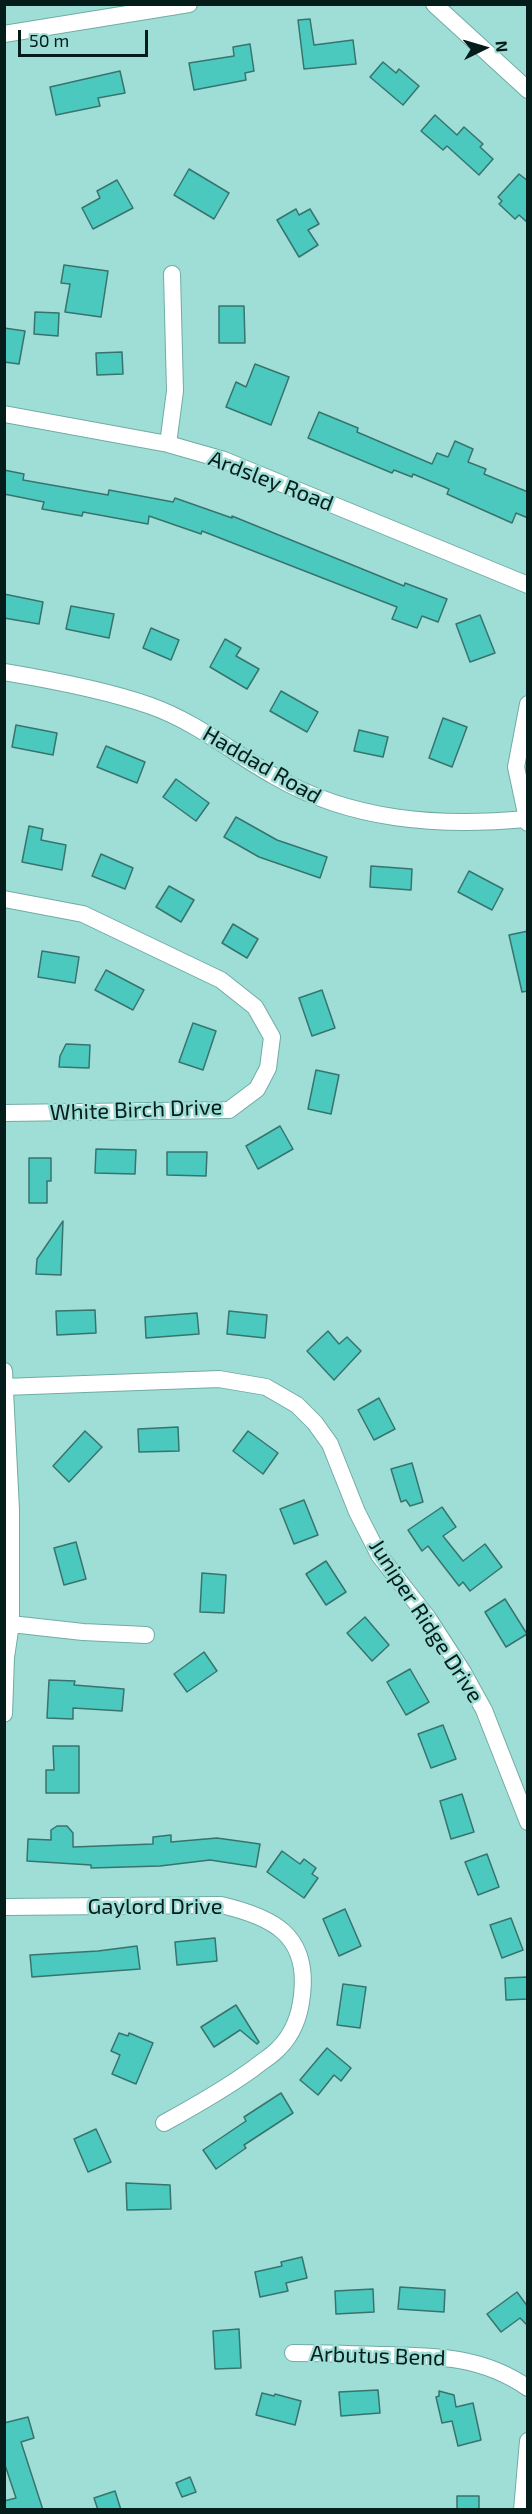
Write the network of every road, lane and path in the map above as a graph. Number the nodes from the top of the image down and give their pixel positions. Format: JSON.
{"nodes":[{"id":1,"x":189,"y":4,"type":"edge"},
{"id":2,"x":434,"y":4,"type":"edge"},
{"id":3,"x":4,"y":34,"type":"edge"},
{"id":4,"x":528,"y":90,"type":"edge"},
{"id":5,"x":172,"y":274,"type":"dead end"},
{"id":6,"x":4,"y":414,"type":"edge"},
{"id":7,"x":168,"y":444,"type":"junction"},
{"id":8,"x":528,"y":585,"type":"edge"},
{"id":9,"x":4,"y":672,"type":"edge"},
{"id":10,"x":528,"y":704,"type":"edge"},
{"id":11,"x":527,"y":821,"type":"edge"},
{"id":12,"x":4,"y":899,"type":"edge"},
{"id":13,"x":4,"y":1113,"type":"edge"},
{"id":14,"x":5,"y":1382,"type":"edge"},
{"id":15,"x":11,"y":1624,"type":"junction"},
{"id":16,"x":146,"y":1635,"type":"dead end"},
{"id":17,"x":5,"y":1657,"type":"edge"},
{"id":18,"x":4,"y":1714,"type":"edge"},
{"id":19,"x":528,"y":1822,"type":"edge"},
{"id":20,"x":4,"y":1907,"type":"edge"},
{"id":21,"x":164,"y":2123,"type":"dead end"},
{"id":22,"x":293,"y":2353,"type":"dead end"},
{"id":23,"x":528,"y":2388,"type":"edge"},
{"id":24,"x":528,"y":2441,"type":"edge"},
{"id":25,"x":522,"y":2510,"type":"edge"}],
"edges":[{"from":1,"to":3,"type":"street"},
{"from":2,"to":4,"type":"street"},
{"from":5,"to":7,"type":"street"},
{"from":6,"to":7,"type":"street","name":"Ardsley Road"},
{"from":7,"to":8,"type":"street","name":"Ardsley Road"},
{"from":9,"to":11,"type":"street","name":"Haddad Road"},
{"from":10,"to":11,"type":"street"},
{"from":12,"to":13,"type":"street","name":"White Birch Drive"},
{"from":14,"to":15,"type":"street"},
{"from":14,"to":19,"type":"street","name":"Juniper Ridge Drive"},
{"from":15,"to":16,"type":"street"},
{"from":15,"to":17,"type":"street"},
{"from":17,"to":18,"type":"street"},
{"from":20,"to":21,"type":"street","name":"Gaylord Drive"},
{"from":22,"to":23,"type":"street","name":"Arbutus Bend"},
{"from":24,"to":25,"type":"street"}]}
